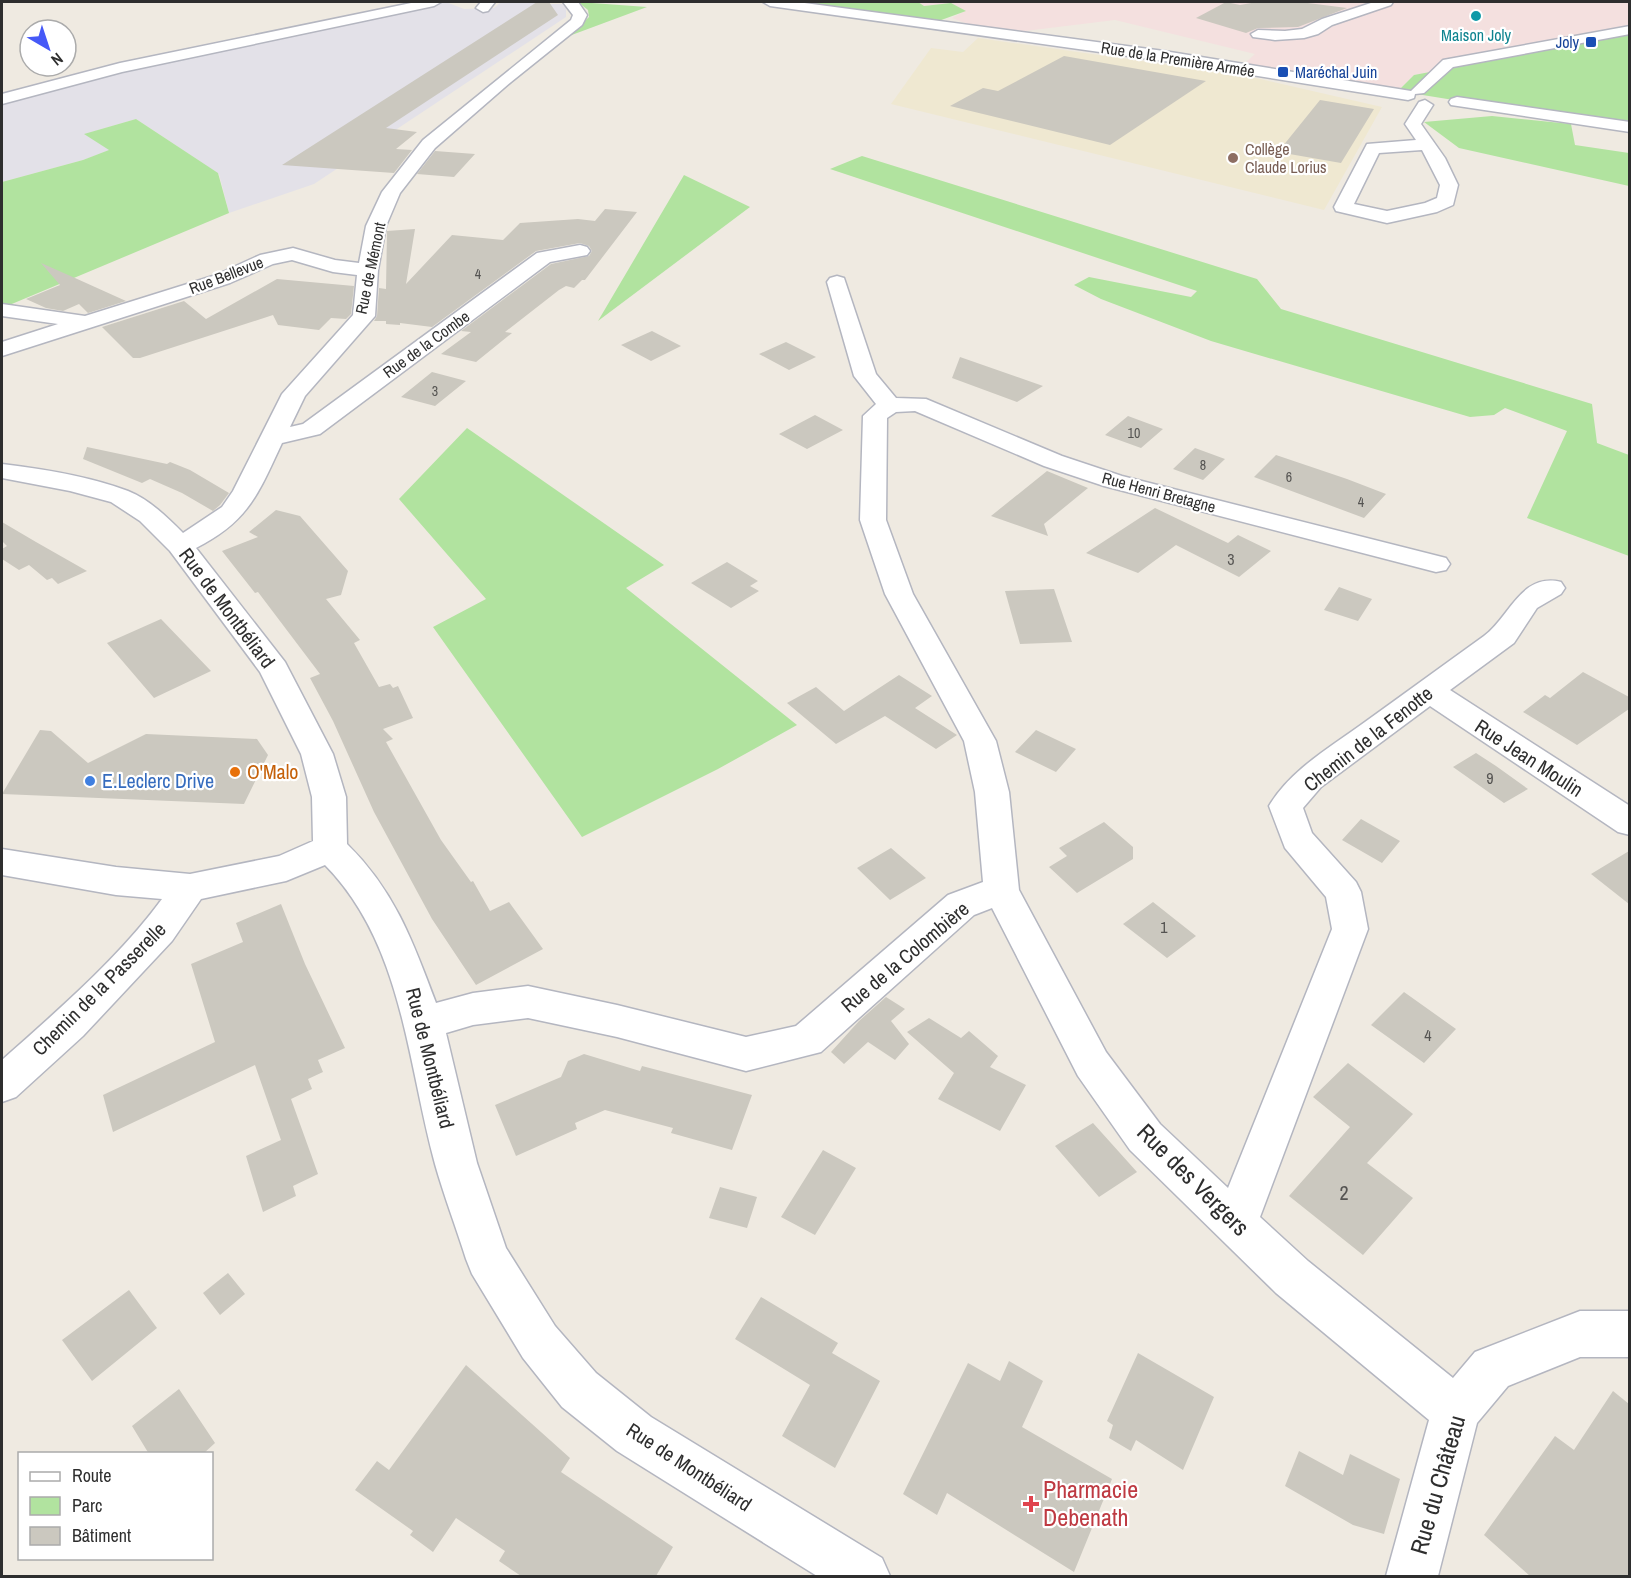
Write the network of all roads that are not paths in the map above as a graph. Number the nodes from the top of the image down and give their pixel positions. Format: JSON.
{"nodes":[{"id":1,"x":434,"y":2,"type":"edge"},
{"id":2,"x":770,"y":2,"type":"edge"},
{"id":3,"x":1386,"y":2,"type":"edge"},
{"id":4,"x":573,"y":5,"type":"edge"},
{"id":5,"x":1629,"y":30,"type":"edge"},
{"id":6,"x":1258,"y":34,"type":"dead end"},
{"id":7,"x":2,"y":87,"type":"edge"},
{"id":8,"x":35,"y":90,"type":"junction"},
{"id":9,"x":1446,"y":91,"type":"junction"},
{"id":10,"x":1417,"y":97,"type":"junction"},
{"id":11,"x":2,"y":99,"type":"edge"},
{"id":12,"x":1629,"y":127,"type":"edge"},
{"id":13,"x":1427,"y":145,"type":"junction"},
{"id":14,"x":580,"y":251,"type":"dead end"},
{"id":15,"x":368,"y":270,"type":"junction"},
{"id":16,"x":837,"y":282,"type":"dead end"},
{"id":17,"x":2,"y":310,"type":"edge"},
{"id":18,"x":87,"y":322,"type":"junction"},
{"id":19,"x":2,"y":349,"type":"edge"},
{"id":20,"x":890,"y":405,"type":"junction"},
{"id":21,"x":272,"y":438,"type":"junction"},
{"id":22,"x":2,"y":471,"type":"edge"},
{"id":23,"x":180,"y":545,"type":"junction"},
{"id":24,"x":1436,"y":564,"type":"dead end"},
{"id":25,"x":1551,"y":588,"type":"dead end"},
{"id":26,"x":1429,"y":692,"type":"junction"},
{"id":27,"x":1629,"y":823,"type":"edge"},
{"id":28,"x":330,"y":849,"type":"junction"},
{"id":29,"x":2,"y":862,"type":"edge"},
{"id":30,"x":190,"y":888,"type":"junction"},
{"id":31,"x":1001,"y":890,"type":"junction"},
{"id":32,"x":424,"y":1023,"type":"junction"},
{"id":33,"x":2,"y":1085,"type":"edge"},
{"id":34,"x":1236,"y":1223,"type":"junction"},
{"id":35,"x":1629,"y":1335,"type":"edge"},
{"id":36,"x":1456,"y":1411,"type":"junction"},
{"id":37,"x":864,"y":1576,"type":"edge"},
{"id":38,"x":1412,"y":1576,"type":"edge"}],
"edges":[{"from":1,"to":8,"type":"street"},
{"from":2,"to":10,"type":"street","name":"Rue de la Première Armée"},
{"from":3,"to":6,"type":"street"},
{"from":4,"to":15,"type":"street","name":"Rue de Mémont"},
{"from":5,"to":9,"type":"street"},
{"from":7,"to":8,"type":"street"},
{"from":8,"to":11,"type":"street"},
{"from":9,"to":10,"type":"street"},
{"from":9,"to":10,"type":"street","name":"Rue de la Première Armée"},
{"from":9,"to":12,"type":"street","name":"Rue de la Première Armée"},
{"from":10,"to":13,"type":"street"},
{"from":13,"to":13,"type":"street"},
{"from":14,"to":21,"type":"street","name":"Rue de la Combe"},
{"from":15,"to":18,"type":"street","name":"Rue Bellevue"},
{"from":15,"to":21,"type":"street","name":"Rue de Mémont"},
{"from":16,"to":20,"type":"street"},
{"from":17,"to":18,"type":"street","name":"Rue Bellevue"},
{"from":18,"to":19,"type":"street","name":"Rue Bellevue"},
{"from":20,"to":24,"type":"street","name":"Rue Henri Bretagne"},
{"from":20,"to":31,"type":"street"},
{"from":21,"to":23,"type":"street","name":"Rue de Mémont"},
{"from":22,"to":23,"type":"street","name":"Rue de Montbéliard"},
{"from":23,"to":28,"type":"street","name":"Rue de Montbéliard"},
{"from":25,"to":26,"type":"street","name":"Chemin de la Fenotte"},
{"from":26,"to":27,"type":"street","name":"Rue Jean Moulin"},
{"from":26,"to":34,"type":"street","name":"Chemin de la Fenotte"},
{"from":28,"to":30,"type":"street"},
{"from":28,"to":32,"type":"street","name":"Rue de Montbéliard"},
{"from":29,"to":30,"type":"street"},
{"from":30,"to":33,"type":"street","name":"Chemin de la Passerelle"},
{"from":31,"to":32,"type":"street","name":"Rue de la Colombière"},
{"from":31,"to":34,"type":"street","name":"Rue des Vergers"},
{"from":32,"to":37,"type":"street","name":"Rue de Montbéliard"},
{"from":34,"to":36,"type":"street","name":"Rue des Vergers"},
{"from":35,"to":36,"type":"street","name":"Rue du Château"},
{"from":36,"to":38,"type":"street","name":"Rue du Château"}]}
